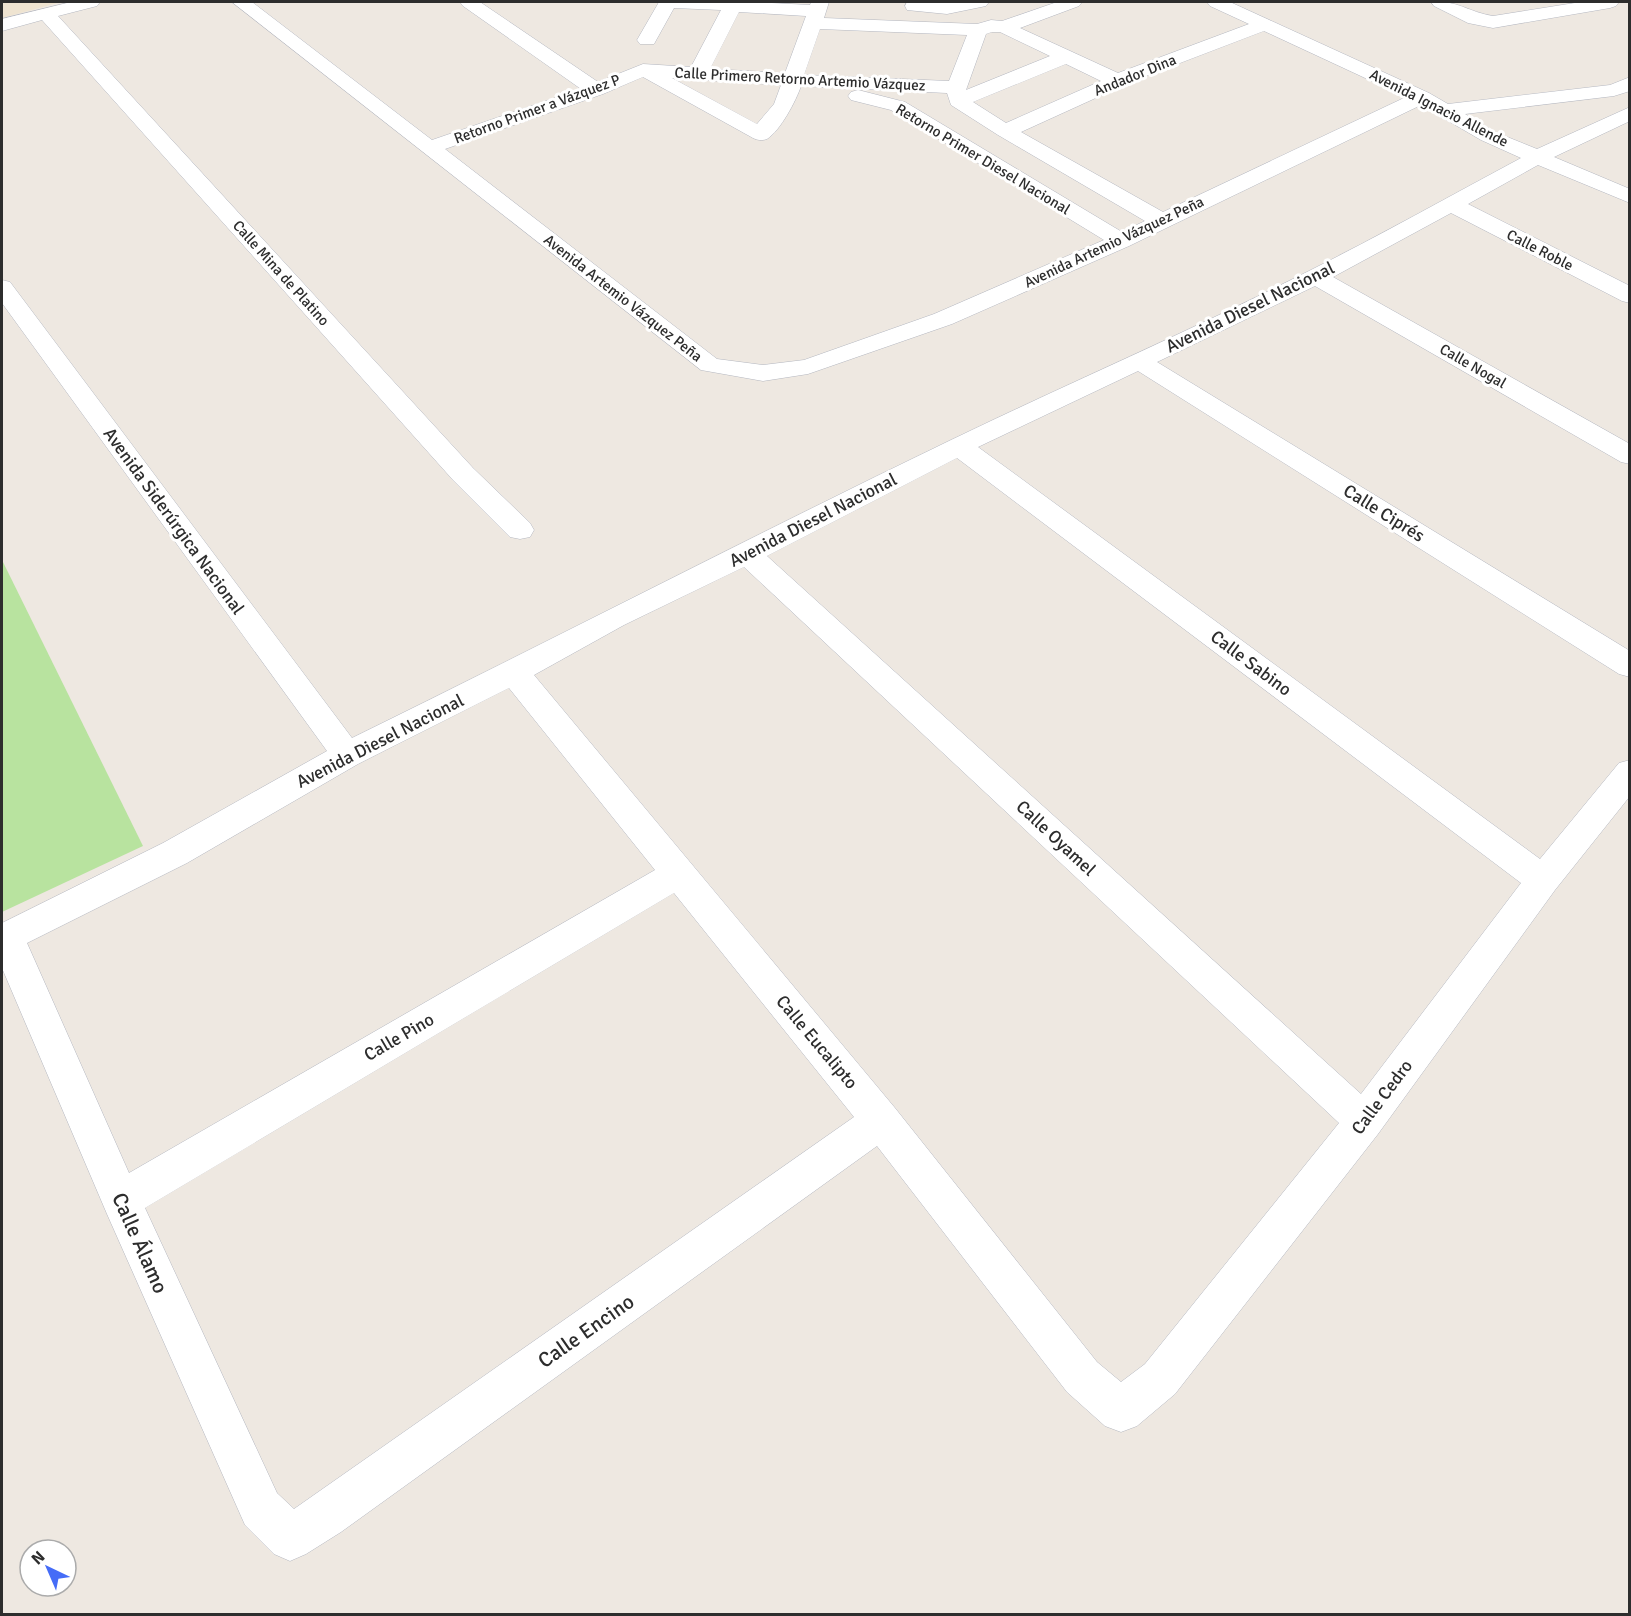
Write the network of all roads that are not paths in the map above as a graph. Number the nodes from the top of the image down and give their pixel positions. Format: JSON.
{"nodes":[{"id":1,"x":91,"y":2,"type":"edge"},
{"id":2,"x":241,"y":2,"type":"edge"},
{"id":3,"x":469,"y":2,"type":"edge"},
{"id":4,"x":668,"y":2,"type":"edge"},
{"id":5,"x":674,"y":2,"type":"edge"},
{"id":6,"x":980,"y":2,"type":"edge"},
{"id":7,"x":1073,"y":2,"type":"edge"},
{"id":8,"x":1216,"y":2,"type":"edge"},
{"id":9,"x":1440,"y":2,"type":"edge"},
{"id":10,"x":1610,"y":2,"type":"edge"},
{"id":11,"x":891,"y":4,"type":"dead end"},
{"id":12,"x":733,"y":5,"type":"junction"},
{"id":13,"x":60,"y":7,"type":"edge"},
{"id":14,"x":817,"y":12,"type":"edge"},
{"id":15,"x":2,"y":24,"type":"edge"},
{"id":16,"x":1266,"y":24,"type":"junction"},
{"id":17,"x":1000,"y":26,"type":"junction"},
{"id":18,"x":647,"y":40,"type":"dead end"},
{"id":19,"x":1066,"y":56,"type":"junction"},
{"id":20,"x":643,"y":70,"type":"junction"},
{"id":21,"x":697,"y":74,"type":"junction"},
{"id":22,"x":794,"y":80,"type":"junction"},
{"id":23,"x":1118,"y":81,"type":"junction"},
{"id":24,"x":1629,"y":83,"type":"edge"},
{"id":25,"x":596,"y":90,"type":"junction"},
{"id":26,"x":839,"y":91,"type":"dead end"},
{"id":27,"x":957,"y":94,"type":"junction"},
{"id":28,"x":1422,"y":97,"type":"junction"},
{"id":29,"x":1523,"y":102,"type":"junction"},
{"id":30,"x":1445,"y":110,"type":"junction"},
{"id":31,"x":1629,"y":113,"type":"edge"},
{"id":32,"x":1558,"y":129,"type":"junction"},
{"id":33,"x":1005,"y":131,"type":"junction"},
{"id":34,"x":431,"y":147,"type":"junction"},
{"id":35,"x":1538,"y":158,"type":"junction"},
{"id":36,"x":1629,"y":198,"type":"edge"},
{"id":37,"x":1451,"y":204,"type":"junction"},
{"id":38,"x":1162,"y":221,"type":"junction"},
{"id":39,"x":1121,"y":241,"type":"junction"},
{"id":40,"x":1316,"y":277,"type":"junction"},
{"id":41,"x":2,"y":286,"type":"edge"},
{"id":42,"x":1629,"y":296,"type":"edge"},
{"id":43,"x":1139,"y":361,"type":"junction"},
{"id":44,"x":958,"y":446,"type":"junction"},
{"id":45,"x":1629,"y":456,"type":"edge"},
{"id":46,"x":520,"y":530,"type":"dead end"},
{"id":47,"x":747,"y":554,"type":"junction"},
{"id":48,"x":1629,"y":666,"type":"edge"},
{"id":49,"x":514,"y":672,"type":"junction"},
{"id":50,"x":347,"y":755,"type":"junction"},
{"id":51,"x":1629,"y":772,"type":"edge"},
{"id":52,"x":677,"y":874,"type":"junction"},
{"id":53,"x":1543,"y":880,"type":"junction"},
{"id":54,"x":4,"y":938,"type":"edge"},
{"id":55,"x":881,"y":1120,"type":"junction"},
{"id":56,"x":1364,"y":1121,"type":"junction"},
{"id":57,"x":121,"y":1200,"type":"junction"},
{"id":58,"x":1121,"y":1410,"type":"joint"},
{"id":59,"x":290,"y":1538,"type":"joint"}],
"edges":[{"from":1,"to":13,"type":"street"},
{"from":2,"to":34,"type":"street","name":"Avenida Artemio Vázquez Peña"},
{"from":3,"to":25,"type":"street"},
{"from":4,"to":18,"type":"street"},
{"from":5,"to":12,"type":"street"},
{"from":6,"to":11,"type":"street"},
{"from":7,"to":17,"type":"street"},
{"from":8,"to":16,"type":"street","name":"Avenida Ignacio Allende"},
{"from":9,"to":10,"type":"street"},
{"from":12,"to":14,"type":"street"},
{"from":12,"to":21,"type":"street"},
{"from":13,"to":15,"type":"street"},
{"from":13,"to":46,"type":"street","name":"Calle Mina de Platino"},
{"from":14,"to":17,"type":"street"},
{"from":14,"to":22,"type":"street"},
{"from":16,"to":23,"type":"street","name":"Andador Dina"},
{"from":16,"to":28,"type":"street","name":"Avenida Ignacio Allende"},
{"from":17,"to":19,"type":"street"},
{"from":17,"to":27,"type":"street"},
{"from":19,"to":23,"type":"street"},
{"from":19,"to":27,"type":"street"},
{"from":20,"to":21,"type":"street","name":"Calle Primero Retorno Artemio Vázquez"},
{"from":20,"to":22,"type":"street"},
{"from":20,"to":25,"type":"street","name":"Retorno Primer a Vázquez P"},
{"from":21,"to":22,"type":"street","name":"Calle Primero Retorno Artemio Vázquez"},
{"from":22,"to":27,"type":"street","name":"Calle Primero Retorno Artemio Vázquez"},
{"from":23,"to":33,"type":"street","name":"Andador Dina"},
{"from":24,"to":29,"type":"street"},
{"from":25,"to":34,"type":"street","name":"Retorno Primer a Vázquez P"},
{"from":26,"to":39,"type":"street","name":"Retorno Primer Diesel Nacional"},
{"from":27,"to":33,"type":"street"},
{"from":28,"to":30,"type":"street","name":"Avenida Ignacio Allende"},
{"from":28,"to":38,"type":"street","name":"Avenida Artemio Vázquez Peña"},
{"from":29,"to":30,"type":"street"},
{"from":29,"to":32,"type":"street"},
{"from":30,"to":35,"type":"street","name":"Avenida Ignacio Allende"},
{"from":31,"to":32,"type":"street","name":"Avenida Diesel Nacional"},
{"from":32,"to":35,"type":"street","name":"Avenida Diesel Nacional"},
{"from":33,"to":38,"type":"street"},
{"from":34,"to":39,"type":"street","name":"Avenida Artemio Vázquez Peña"},
{"from":35,"to":36,"type":"street","name":"Avenida Ignacio Allende"},
{"from":35,"to":37,"type":"street","name":"Avenida Diesel Nacional"},
{"from":37,"to":40,"type":"street","name":"Avenida Diesel Nacional"},
{"from":37,"to":42,"type":"street","name":"Calle Roble"},
{"from":38,"to":39,"type":"street","name":"Avenida Artemio Vázquez Peña"},
{"from":40,"to":43,"type":"street","name":"Avenida Diesel Nacional"},
{"from":40,"to":45,"type":"street","name":"Calle Nogal"},
{"from":41,"to":50,"type":"street","name":"Avenida Siderúrgica Nacional"},
{"from":43,"to":44,"type":"street","name":"Avenida Diesel Nacional"},
{"from":43,"to":48,"type":"street","name":"Calle Ciprés"},
{"from":44,"to":47,"type":"street","name":"Avenida Diesel Nacional"},
{"from":44,"to":53,"type":"street","name":"Calle Sabino"},
{"from":47,"to":49,"type":"street","name":"Avenida Diesel Nacional"},
{"from":47,"to":56,"type":"street","name":"Calle Oyamel"},
{"from":49,"to":50,"type":"street","name":"Avenida Diesel Nacional"},
{"from":49,"to":52,"type":"street","name":"Calle Eucalipto"},
{"from":50,"to":54,"type":"street","name":"Avenida Diesel Nacional"},
{"from":51,"to":53,"type":"street","name":"Calle Cedro"},
{"from":52,"to":55,"type":"street","name":"Calle Eucalipto"},
{"from":52,"to":57,"type":"street","name":"Calle Pino"},
{"from":53,"to":56,"type":"street","name":"Calle Cedro"},
{"from":54,"to":57,"type":"street","name":"Calle Álamo"},
{"from":55,"to":58,"type":"street","name":"Calle Eucalipto"},
{"from":55,"to":59,"type":"street","name":"Calle Encino"},
{"from":56,"to":58,"type":"street","name":"Calle Cedro"},
{"from":57,"to":59,"type":"street","name":"Calle Álamo"}]}
